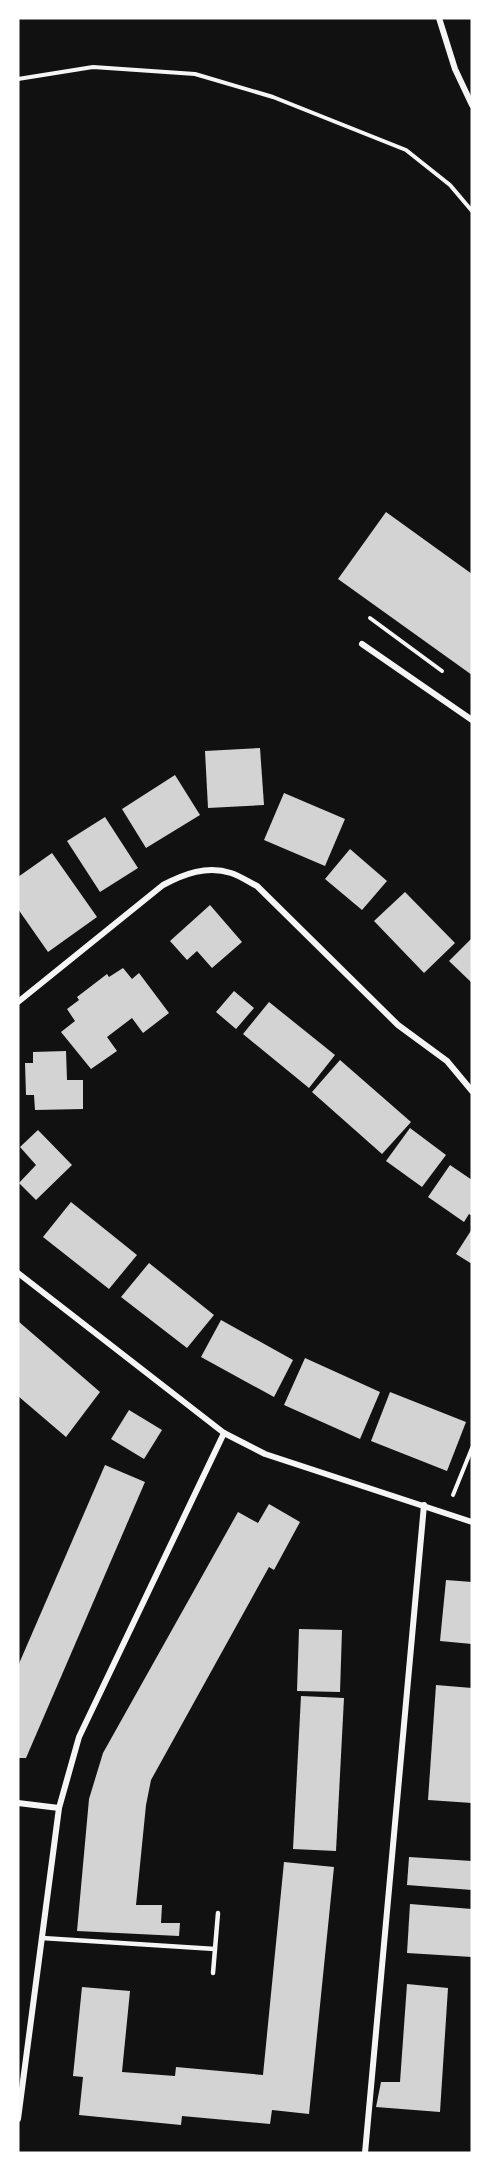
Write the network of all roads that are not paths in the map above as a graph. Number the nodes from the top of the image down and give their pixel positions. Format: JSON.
{"nodes":[{"id":1,"x":439,"y":18,"type":"edge"},
{"id":2,"x":472,"y":105,"type":"edge"},
{"id":3,"x":362,"y":645,"type":"dead end"},
{"id":4,"x":472,"y":720,"type":"edge"},
{"id":5,"x":18,"y":1002,"type":"edge"},
{"id":6,"x":472,"y":1091,"type":"edge"},
{"id":7,"x":18,"y":1273,"type":"edge"},
{"id":8,"x":224,"y":1432,"type":"junction"},
{"id":9,"x":424,"y":1505,"type":"junction"},
{"id":10,"x":472,"y":1522,"type":"edge"},
{"id":11,"x":18,"y":1803,"type":"edge"},
{"id":12,"x":59,"y":1808,"type":"junction"},
{"id":13,"x":218,"y":1913,"type":"dead end"},
{"id":14,"x":42,"y":1938,"type":"junction"},
{"id":15,"x":215,"y":1950,"type":"junction"},
{"id":16,"x":213,"y":1974,"type":"dead end"},
{"id":17,"x":18,"y":2119,"type":"edge"},
{"id":18,"x":365,"y":2153,"type":"edge"}],
"edges":[{"from":1,"to":2,"type":"street"},
{"from":3,"to":4,"type":"street"},
{"from":5,"to":6,"type":"street"},
{"from":7,"to":8,"type":"street"},
{"from":8,"to":9,"type":"street"},
{"from":8,"to":12,"type":"street"},
{"from":9,"to":10,"type":"street"},
{"from":9,"to":18,"type":"street"},
{"from":11,"to":12,"type":"street"},
{"from":12,"to":14,"type":"street"},
{"from":13,"to":15,"type":"lane"},
{"from":14,"to":15,"type":"lane"},
{"from":14,"to":17,"type":"street"},
{"from":15,"to":16,"type":"lane"}]}
